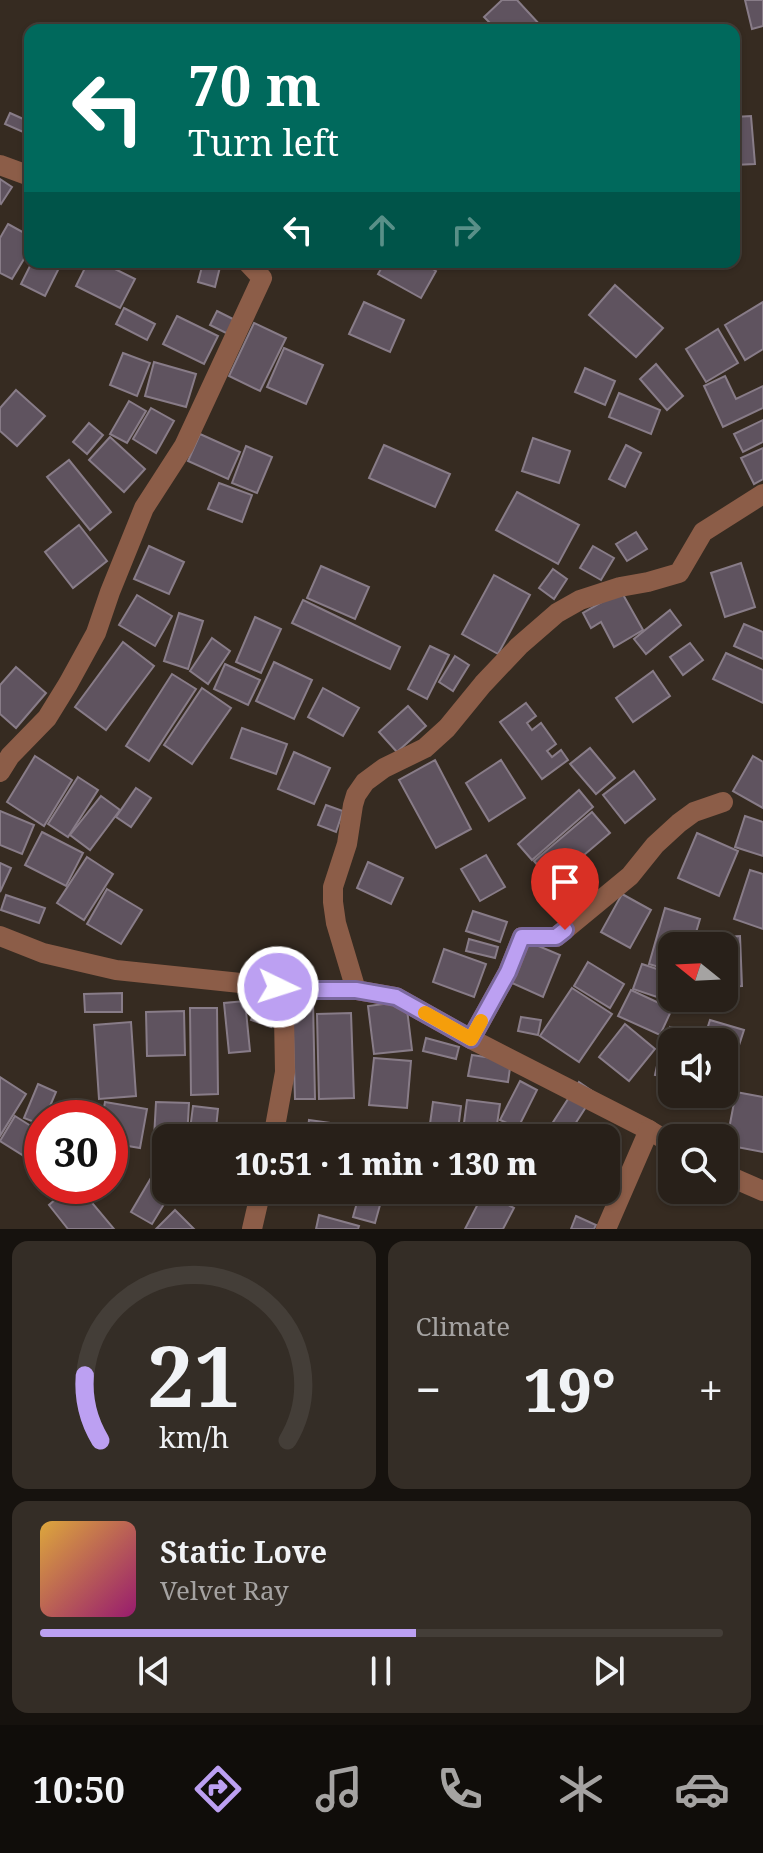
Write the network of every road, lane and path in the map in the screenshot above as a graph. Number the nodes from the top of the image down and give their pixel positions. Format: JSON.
{"nodes":[{"id":1,"x":0,"y":165,"type":"edge"},
{"id":2,"x":24,"y":174,"type":"edge"},
{"id":3,"x":253,"y":268,"type":"edge"},
{"id":4,"x":763,"y":494,"type":"edge"},
{"id":5,"x":0,"y":772,"type":"edge"},
{"id":6,"x":723,"y":802,"type":"dead end"},
{"id":7,"x":0,"y":936,"type":"edge"},
{"id":8,"x":278,"y":987,"type":"junction"},
{"id":9,"x":356,"y":990,"type":"junction"},
{"id":10,"x":471,"y":1039,"type":"junction"},
{"id":11,"x":276,"y":1124,"type":"edge"},
{"id":12,"x":649,"y":1130,"type":"junction"},
{"id":13,"x":658,"y":1135,"type":"edge"},
{"id":14,"x":738,"y":1180,"type":"edge"},
{"id":15,"x":763,"y":1191,"type":"edge"},
{"id":16,"x":258,"y":1204,"type":"edge"},
{"id":17,"x":252,"y":1229,"type":"edge"},
{"id":18,"x":606,"y":1229,"type":"edge"}],
"edges":[{"from":1,"to":2,"type":"street"},
{"from":3,"to":5,"type":"street"},
{"from":4,"to":9,"type":"street"},
{"from":6,"to":10,"type":"street"},
{"from":7,"to":8,"type":"street"},
{"from":8,"to":9,"type":"street"},
{"from":8,"to":11,"type":"street"},
{"from":9,"to":10,"type":"street"},
{"from":10,"to":12,"type":"street"},
{"from":12,"to":13,"type":"street"},
{"from":12,"to":18,"type":"street"},
{"from":14,"to":15,"type":"street"},
{"from":16,"to":17,"type":"street"}]}
